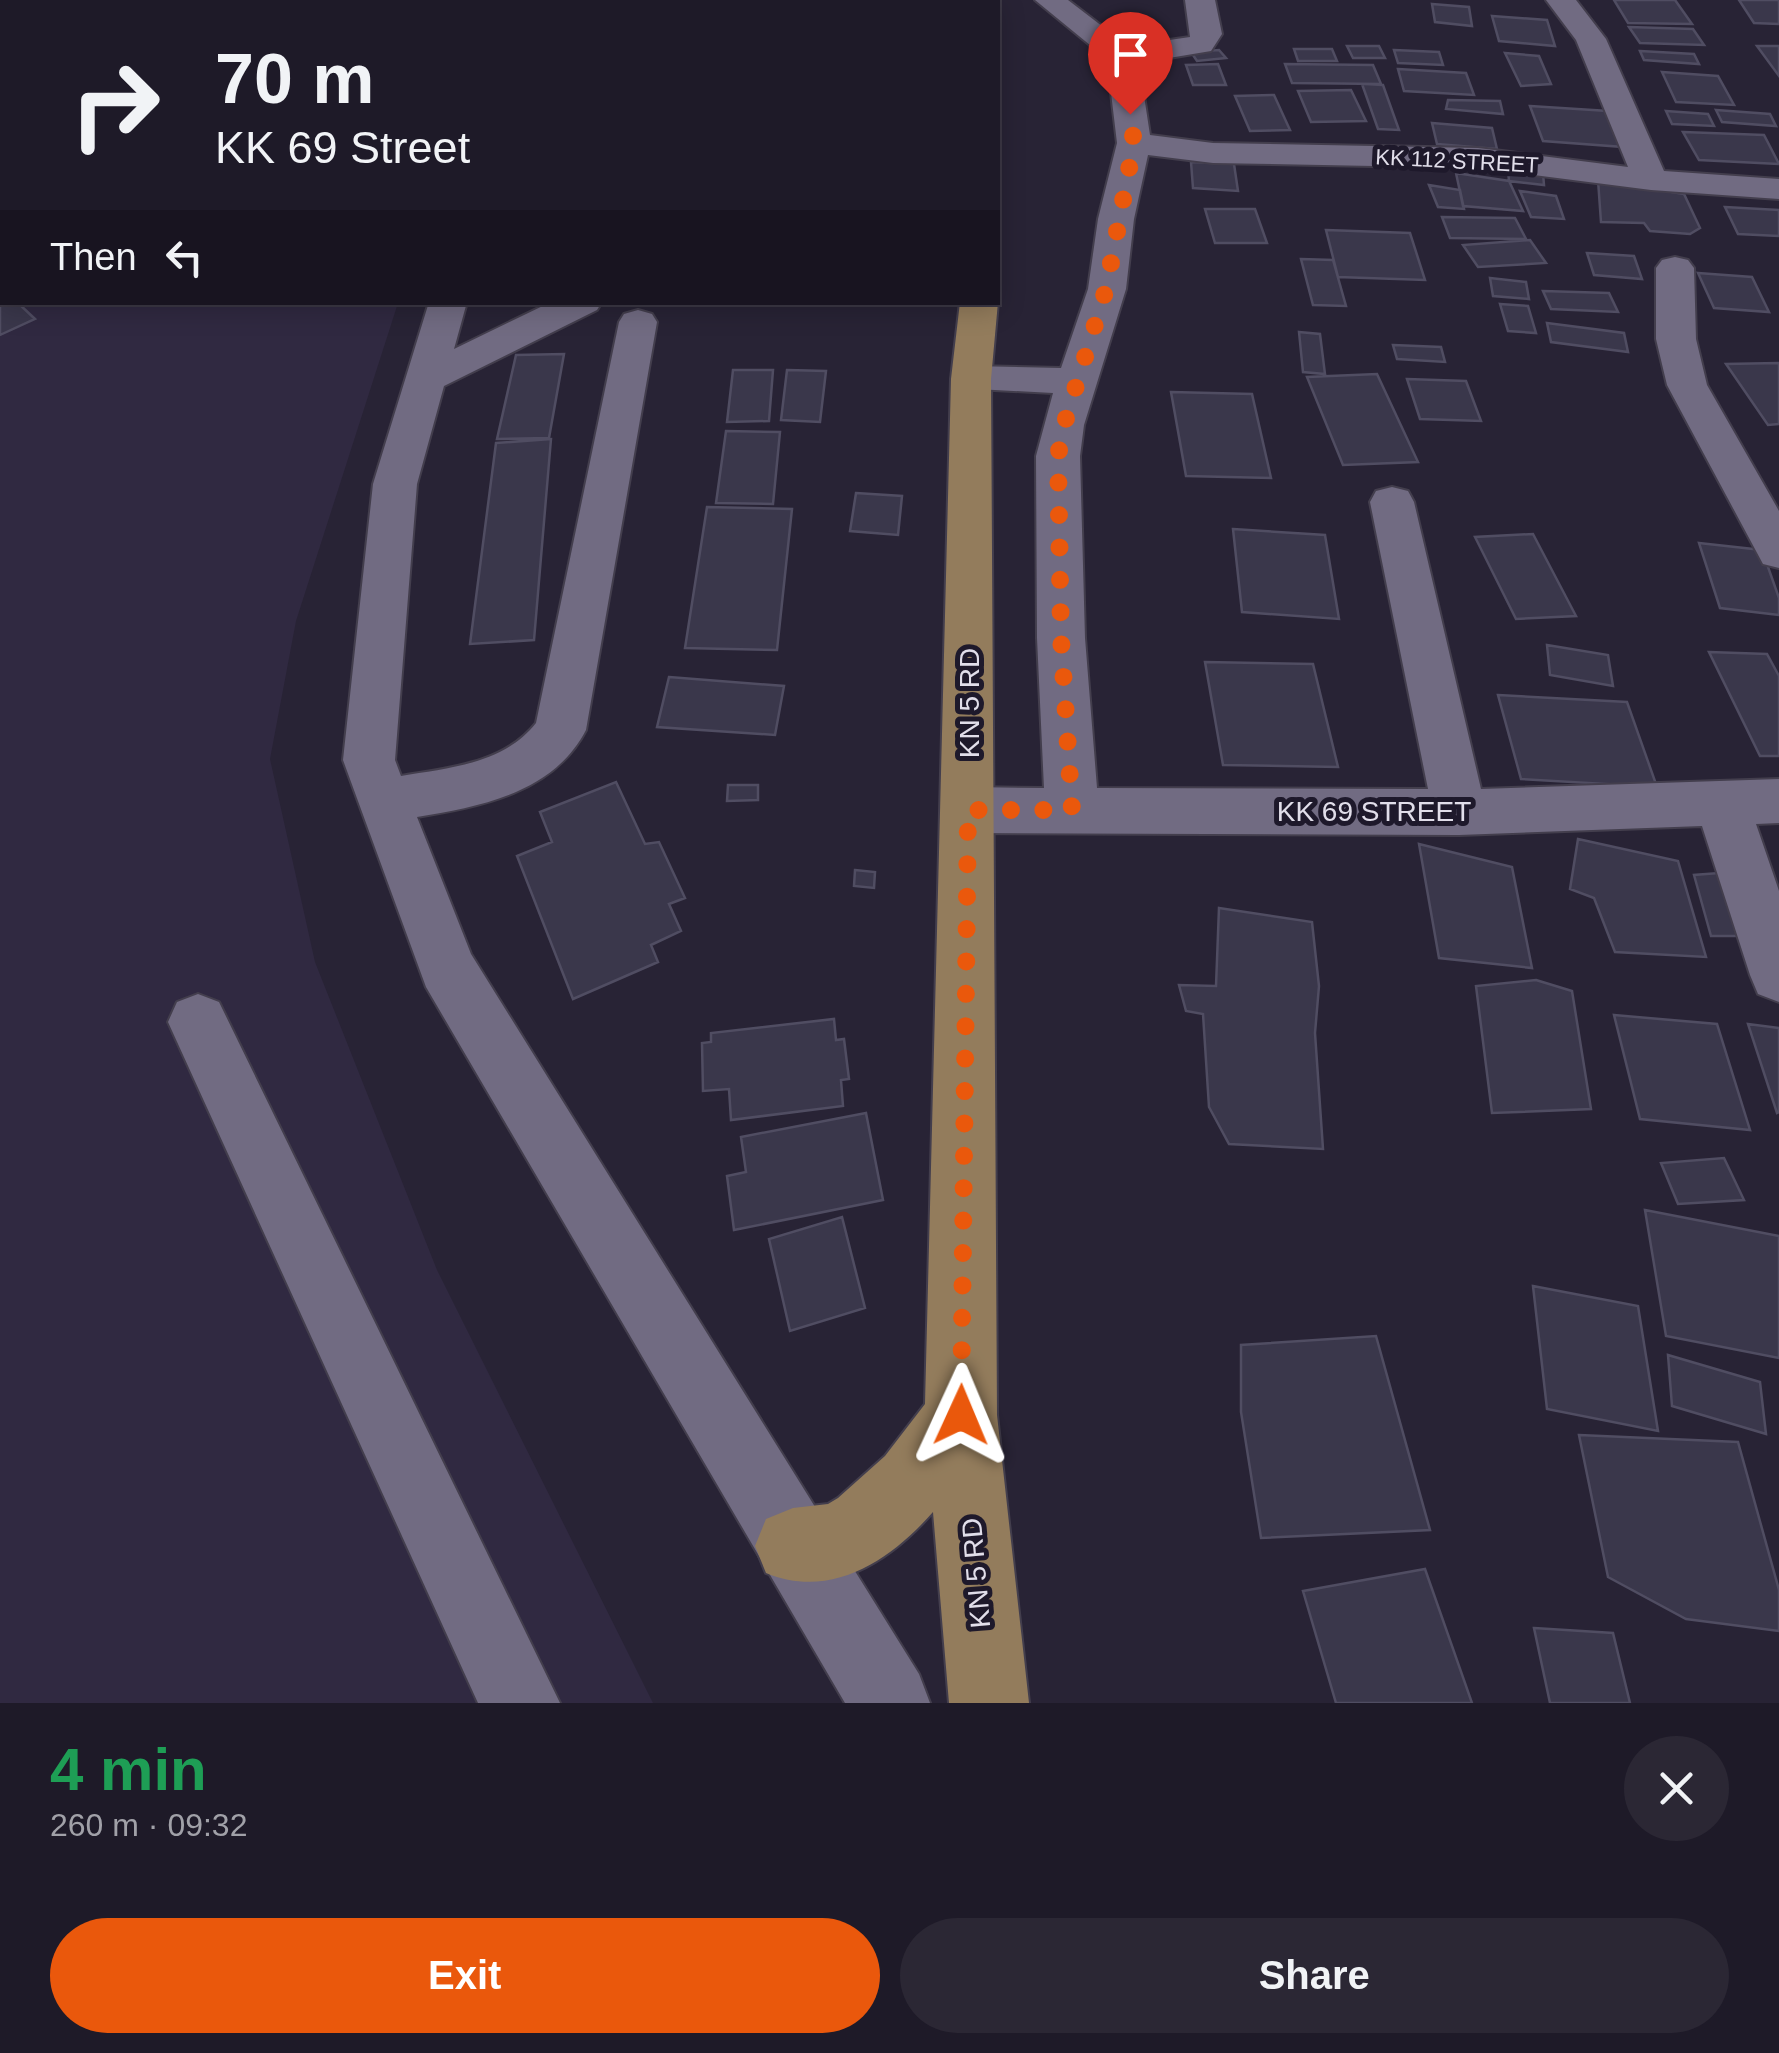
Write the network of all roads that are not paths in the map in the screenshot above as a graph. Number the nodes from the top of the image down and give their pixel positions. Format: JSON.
{"nodes":[{"id":1,"x":1050,"y":0,"type":"edge"},
{"id":2,"x":1200,"y":0,"type":"edge"},
{"id":3,"x":1561,"y":0,"type":"edge"},
{"id":4,"x":1122,"y":56,"type":"junction"},
{"id":5,"x":1134,"y":143,"type":"junction"},
{"id":6,"x":1651,"y":180,"type":"junction"},
{"id":7,"x":1779,"y":189,"type":"edge"},
{"id":8,"x":1675,"y":268,"type":"dead end"},
{"id":9,"x":447,"y":305,"type":"edge"},
{"id":10,"x":577,"y":305,"type":"edge"},
{"id":11,"x":979,"y":305,"type":"edge"},
{"id":12,"x":638,"y":322,"type":"dead end"},
{"id":13,"x":426,"y":378,"type":"junction"},
{"id":14,"x":971,"y":379,"type":"junction"},
{"id":15,"x":1078,"y":381,"type":"junction"},
{"id":16,"x":1392,"y":502,"type":"dead end"},
{"id":17,"x":1779,"y":552,"type":"edge"},
{"id":18,"x":1722,"y":801,"type":"junction"},
{"id":19,"x":1779,"y":801,"type":"edge"},
{"id":20,"x":384,"y":802,"type":"junction"},
{"id":21,"x":968,"y":810,"type":"junction"},
{"id":22,"x":1072,"y":810,"type":"junction"},
{"id":23,"x":1459,"y":812,"type":"junction"},
{"id":24,"x":1779,"y":975,"type":"edge"},
{"id":25,"x":198,"y":1022,"type":"dead end"},
{"id":26,"x":961,"y":1415,"type":"junction"},
{"id":27,"x":793,"y":1546,"type":"junction"},
{"id":28,"x":520,"y":1703,"type":"edge"},
{"id":29,"x":890,"y":1703,"type":"edge"},
{"id":30,"x":989,"y":1703,"type":"edge"}],
"edges":[{"from":1,"to":4,"type":"street"},
{"from":2,"to":4,"type":"street"},
{"from":3,"to":6,"type":"street"},
{"from":4,"to":5,"type":"street"},
{"from":5,"to":6,"type":"street","name":"KK 112 STREET"},
{"from":5,"to":15,"type":"street"},
{"from":6,"to":7,"type":"street","name":"KK 112 STREET"},
{"from":8,"to":17,"type":"street"},
{"from":9,"to":13,"type":"street"},
{"from":10,"to":13,"type":"street"},
{"from":11,"to":14,"type":"main road","name":"KN 5 RD"},
{"from":12,"to":20,"type":"street"},
{"from":13,"to":20,"type":"street"},
{"from":14,"to":15,"type":"street"},
{"from":14,"to":21,"type":"main road","name":"KN 5 RD"},
{"from":15,"to":22,"type":"street"},
{"from":16,"to":23,"type":"street"},
{"from":18,"to":19,"type":"street","name":"KK 69 STREET"},
{"from":18,"to":23,"type":"street","name":"KK 69 STREET"},
{"from":18,"to":24,"type":"street"},
{"from":20,"to":27,"type":"street"},
{"from":21,"to":22,"type":"street","name":"KK 69 STREET"},
{"from":21,"to":26,"type":"main road","name":"KN 5 RD"},
{"from":22,"to":23,"type":"street","name":"KK 69 STREET"},
{"from":25,"to":28,"type":"street"},
{"from":26,"to":27,"type":"main road"},
{"from":26,"to":30,"type":"main road","name":"KN 5 RD"},
{"from":27,"to":29,"type":"street"}]}
